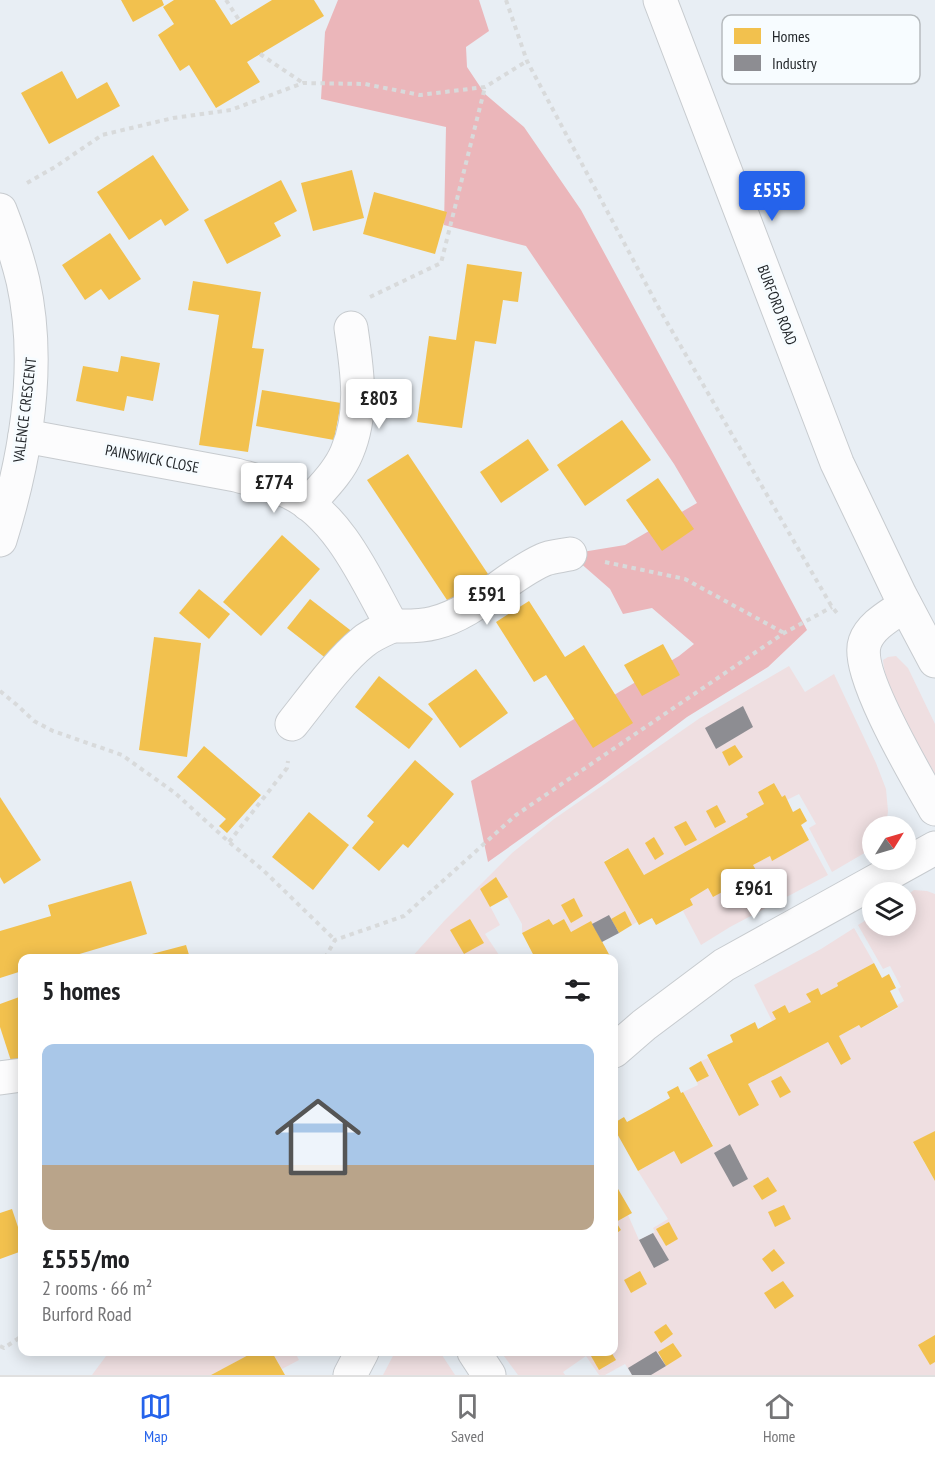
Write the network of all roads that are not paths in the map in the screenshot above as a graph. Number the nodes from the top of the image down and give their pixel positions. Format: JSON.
{"nodes":[{"id":1,"x":660,"y":0,"type":"edge"},
{"id":2,"x":0,"y":210,"type":"edge"},
{"id":3,"x":351,"y":328,"type":"road end"},
{"id":4,"x":25,"y":436,"type":"junction"},
{"id":5,"x":308,"y":504,"type":"junction"},
{"id":6,"x":0,"y":540,"type":"edge"},
{"id":7,"x":570,"y":554,"type":"road end"},
{"id":8,"x":905,"y":605,"type":"junction"},
{"id":9,"x":392,"y":626,"type":"junction"},
{"id":10,"x":935,"y":661,"type":"edge"},
{"id":11,"x":291,"y":724,"type":"road end"},
{"id":12,"x":935,"y":809,"type":"edge"},
{"id":13,"x":935,"y":848,"type":"edge"},
{"id":14,"x":618,"y":1048,"type":"edge"},
{"id":15,"x":18,"y":1076,"type":"edge"},
{"id":16,"x":0,"y":1078,"type":"edge"},
{"id":17,"x":360,"y":1356,"type":"edge"},
{"id":18,"x":477,"y":1356,"type":"edge"},
{"id":19,"x":350,"y":1375,"type":"edge"},
{"id":20,"x":489,"y":1375,"type":"edge"}],
"edges":[{"from":1,"to":8,"type":"street","name":"BURFORD ROAD"},
{"from":2,"to":4,"type":"street","name":"VALENCE CRESCENT"},
{"from":3,"to":5,"type":"street"},
{"from":4,"to":5,"type":"street","name":"PAINSWICK CLOSE"},
{"from":4,"to":6,"type":"street","name":"VALENCE CRESCENT"},
{"from":5,"to":9,"type":"street","name":"PAINSWICK CLOSE"},
{"from":7,"to":9,"type":"street"},
{"from":8,"to":10,"type":"street","name":"BURFORD ROAD"},
{"from":8,"to":12,"type":"street"},
{"from":9,"to":11,"type":"street"},
{"from":13,"to":14,"type":"street"},
{"from":15,"to":16,"type":"street"},
{"from":17,"to":19,"type":"street"},
{"from":18,"to":20,"type":"street"}]}
